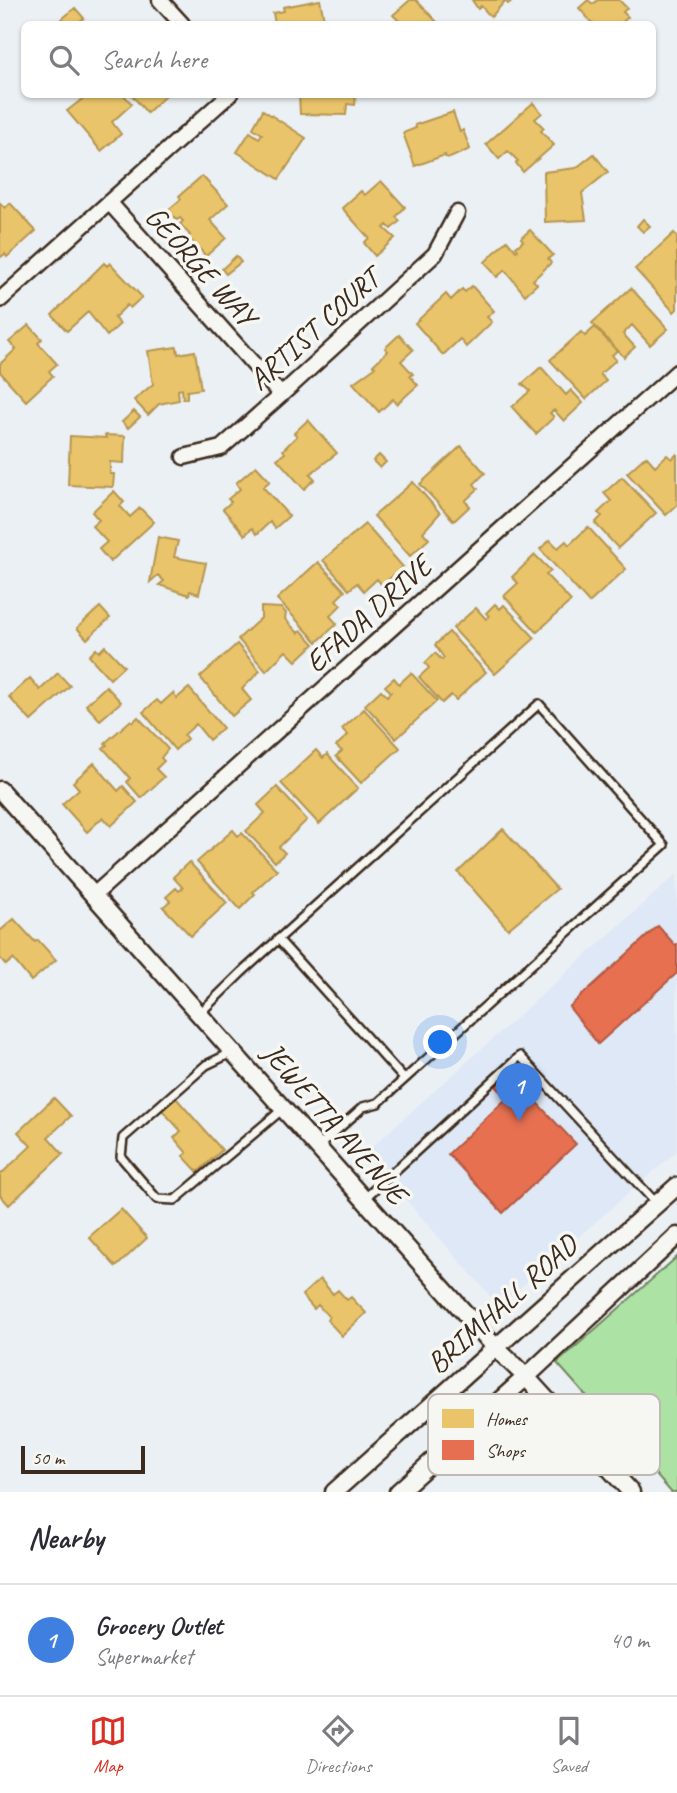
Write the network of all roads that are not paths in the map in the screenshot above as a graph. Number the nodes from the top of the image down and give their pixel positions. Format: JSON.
{"nodes":[{"id":1,"x":160,"y":0,"type":"edge"},
{"id":2,"x":179,"y":21,"type":"edge"},
{"id":3,"x":226,"y":98,"type":"edge"},
{"id":4,"x":109,"y":202,"type":"junction"},
{"id":5,"x":457,"y":214,"type":"dead end"},
{"id":6,"x":0,"y":300,"type":"edge"},
{"id":7,"x":677,"y":372,"type":"edge"},
{"id":8,"x":281,"y":395,"type":"junction"},
{"id":9,"x":184,"y":457,"type":"dead end"},
{"id":10,"x":0,"y":790,"type":"edge"},
{"id":11,"x":94,"y":895,"type":"junction"},
{"id":12,"x":278,"y":939,"type":"junction"},
{"id":13,"x":200,"y":1013,"type":"junction"},
{"id":14,"x":234,"y":1051,"type":"junction"},
{"id":15,"x":404,"y":1079,"type":"junction"},
{"id":16,"x":284,"y":1108,"type":"junction"},
{"id":17,"x":318,"y":1147,"type":"junction"},
{"id":18,"x":677,"y":1186,"type":"edge"},
{"id":19,"x":364,"y":1199,"type":"junction"},
{"id":20,"x":657,"y":1204,"type":"junction"},
{"id":21,"x":677,"y":1236,"type":"edge"},
{"id":22,"x":495,"y":1347,"type":"junction"},
{"id":23,"x":526,"y":1377,"type":"junction"},
{"id":24,"x":443,"y":1394,"type":"edge"},
{"id":25,"x":507,"y":1394,"type":"edge"},
{"id":26,"x":542,"y":1394,"type":"edge"},
{"id":27,"x":428,"y":1407,"type":"edge"},
{"id":28,"x":428,"y":1465,"type":"edge"},
{"id":29,"x":615,"y":1475,"type":"edge"},
{"id":30,"x":334,"y":1492,"type":"edge"},
{"id":31,"x":398,"y":1492,"type":"edge"},
{"id":32,"x":631,"y":1492,"type":"edge"}],
"edges":[{"from":1,"to":2,"type":"street"},
{"from":3,"to":4,"type":"street"},
{"from":4,"to":6,"type":"street"},
{"from":4,"to":8,"type":"street","name":"GEORGE WAY"},
{"from":5,"to":8,"type":"street","name":"ARTIST COURT"},
{"from":7,"to":11,"type":"street","name":"EFADA DRIVE"},
{"from":8,"to":9,"type":"street","name":"ARTIST COURT"},
{"from":10,"to":11,"type":"street","name":"JEWETTA AVENUE"},
{"from":11,"to":13,"type":"street","name":"JEWETTA AVENUE"},
{"from":12,"to":13,"type":"lane"},
{"from":12,"to":15,"type":"lane"},
{"from":12,"to":15,"type":"lane"},
{"from":13,"to":14,"type":"street","name":"JEWETTA AVENUE"},
{"from":14,"to":16,"type":"street","name":"JEWETTA AVENUE"},
{"from":14,"to":16,"type":"lane"},
{"from":15,"to":17,"type":"lane"},
{"from":16,"to":17,"type":"street","name":"JEWETTA AVENUE"},
{"from":17,"to":19,"type":"street","name":"JEWETTA AVENUE"},
{"from":18,"to":20,"type":"street","name":"BRIMHALL ROAD"},
{"from":19,"to":20,"type":"lane"},
{"from":19,"to":22,"type":"street","name":"JEWETTA AVENUE"},
{"from":20,"to":22,"type":"street","name":"BRIMHALL ROAD"},
{"from":21,"to":23,"type":"street"},
{"from":22,"to":23,"type":"street","name":"JEWETTA AVENUE"},
{"from":22,"to":24,"type":"street","name":"BRIMHALL ROAD"},
{"from":23,"to":25,"type":"street"},
{"from":23,"to":26,"type":"street","name":"JEWETTA AVENUE"},
{"from":27,"to":30,"type":"street","name":"BRIMHALL ROAD"},
{"from":28,"to":31,"type":"street"},
{"from":29,"to":32,"type":"street","name":"JEWETTA AVENUE"}]}
